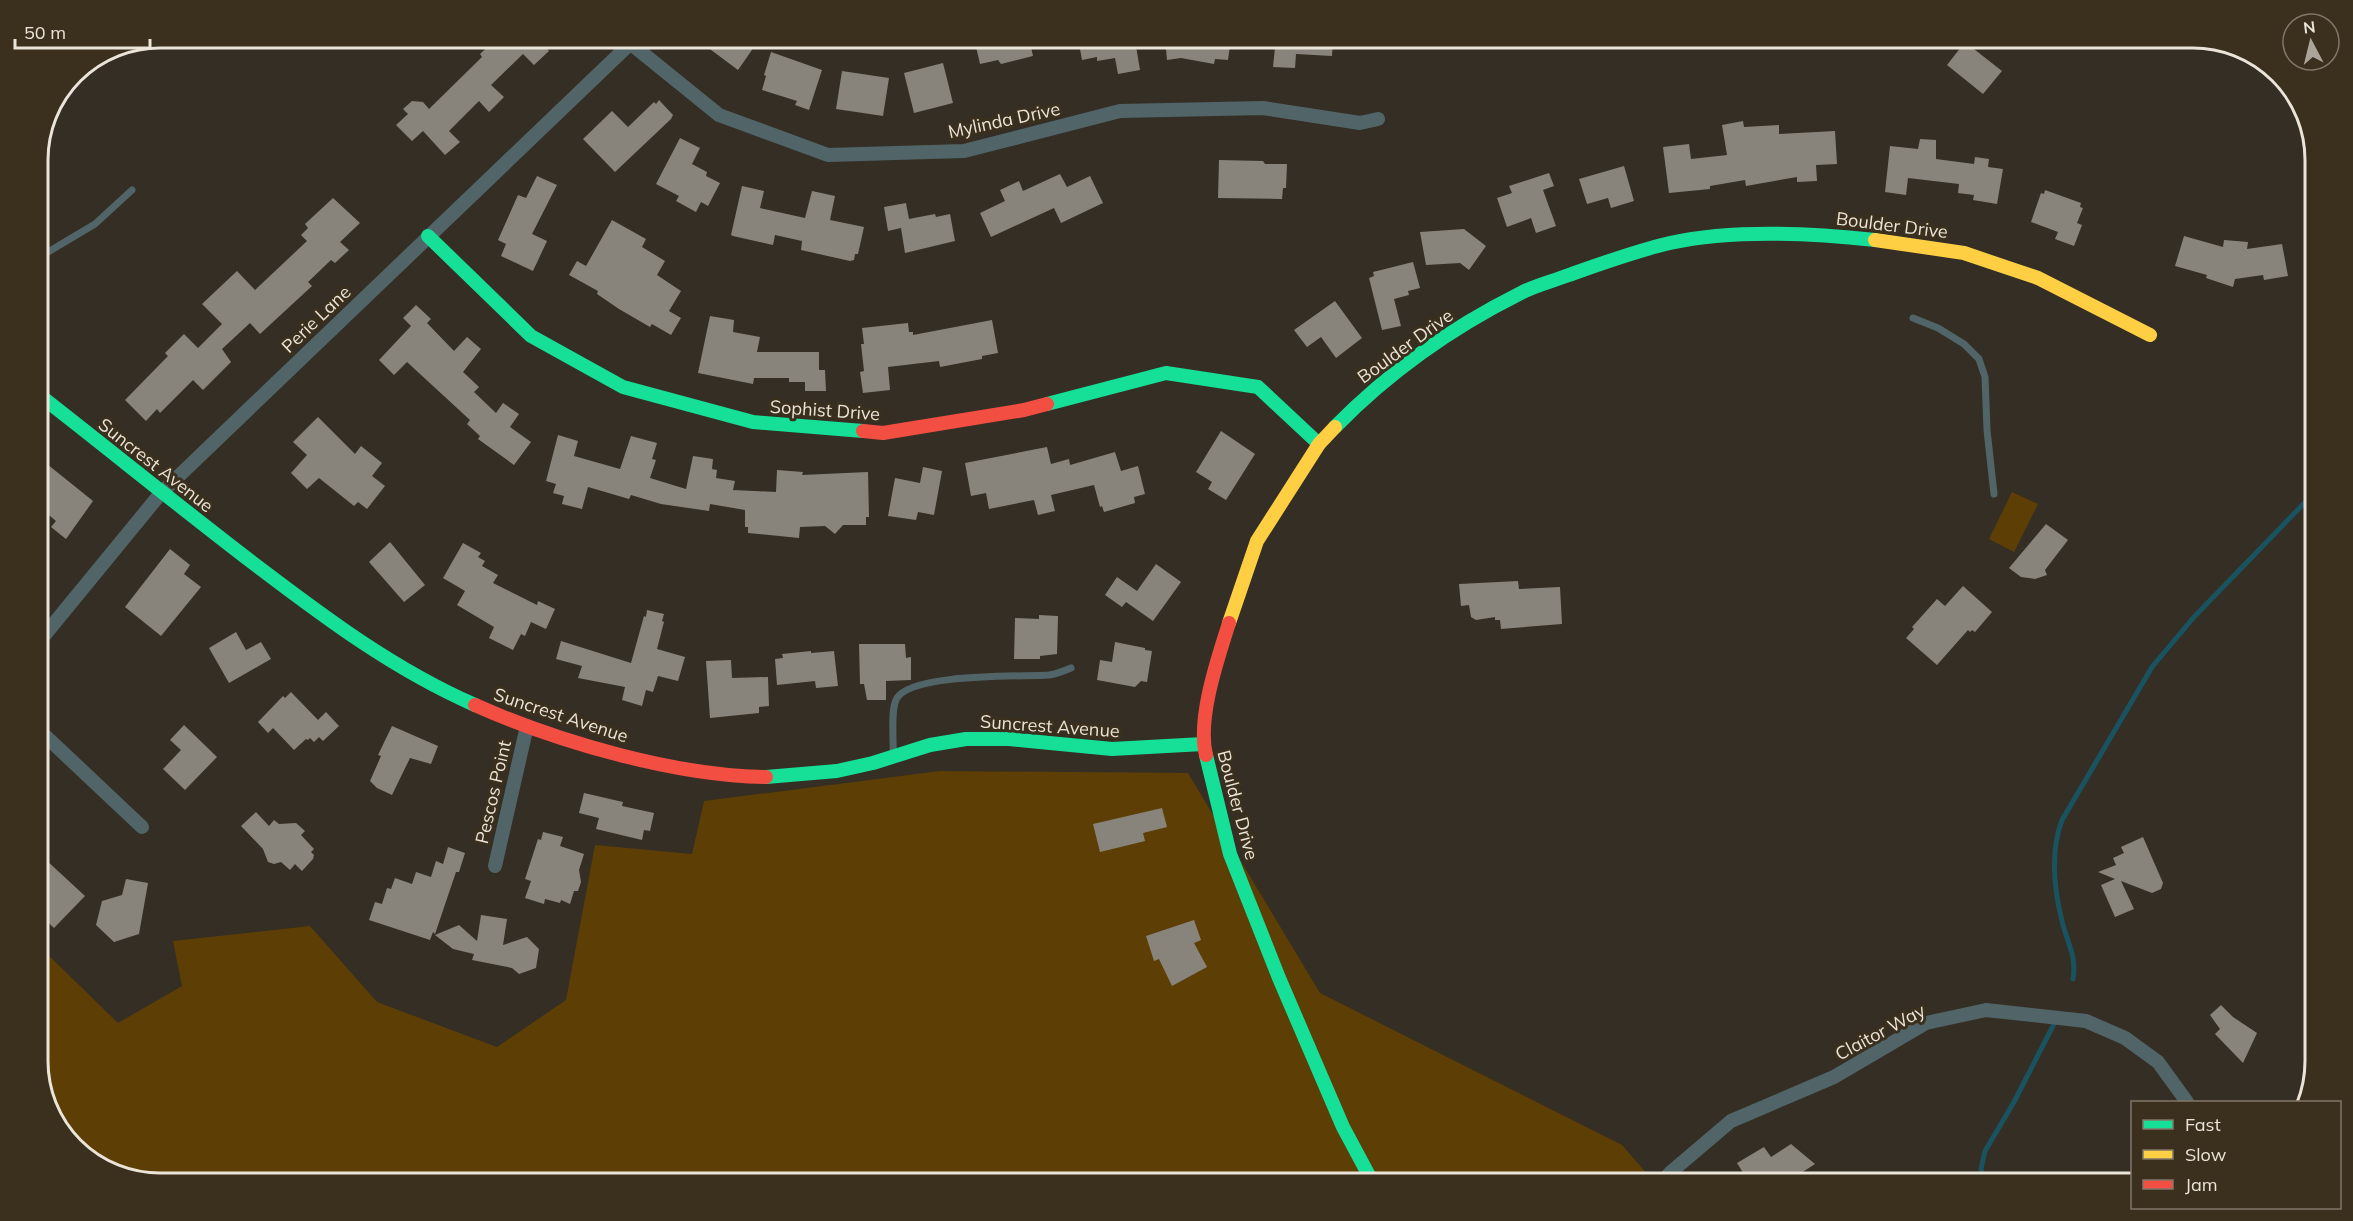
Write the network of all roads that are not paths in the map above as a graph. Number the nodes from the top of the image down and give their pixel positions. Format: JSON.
{"nodes":[{"id":1,"x":625,"y":48,"type":"edge"},
{"id":2,"x":642,"y":48,"type":"edge"},
{"id":3,"x":1378,"y":119,"type":"dead end"},
{"id":4,"x":132,"y":190,"type":"dead end"},
{"id":5,"x":428,"y":236,"type":"junction"},
{"id":6,"x":48,"y":252,"type":"edge"},
{"id":7,"x":1913,"y":318,"type":"dead end"},
{"id":8,"x":2151,"y":335,"type":"dead end"},
{"id":9,"x":48,"y":402,"type":"edge"},
{"id":10,"x":1319,"y":444,"type":"junction"},
{"id":11,"x":161,"y":493,"type":"junction"},
{"id":12,"x":1994,"y":494,"type":"dead end"},
{"id":13,"x":48,"y":631,"type":"edge"},
{"id":14,"x":1071,"y":668,"type":"dead end"},
{"id":15,"x":527,"y":726,"type":"junction"},
{"id":16,"x":48,"y":738,"type":"edge"},
{"id":17,"x":1203,"y":744,"type":"junction"},
{"id":18,"x":893,"y":756,"type":"junction"},
{"id":19,"x":142,"y":827,"type":"dead end"},
{"id":20,"x":495,"y":866,"type":"dead end"},
{"id":21,"x":2186,"y":1101,"type":"edge"},
{"id":22,"x":1367,"y":1173,"type":"edge"},
{"id":23,"x":1670,"y":1173,"type":"edge"}],
"edges":[{"from":1,"to":5,"type":"street","name":"Perie Lane"},
{"from":2,"to":3,"type":"street","name":"Mylinda Drive"},
{"from":4,"to":6,"type":"lane"},
{"from":5,"to":10,"type":"street","name":"Sophist Drive"},
{"from":5,"to":11,"type":"street","name":"Perie Lane"},
{"from":7,"to":12,"type":"lane"},
{"from":8,"to":10,"type":"street","name":"Boulder Drive"},
{"from":9,"to":11,"type":"street","name":"Suncrest Avenue"},
{"from":10,"to":17,"type":"street","name":"Boulder Drive"},
{"from":11,"to":13,"type":"street","name":"Perie Lane"},
{"from":11,"to":15,"type":"street","name":"Suncrest Avenue"},
{"from":14,"to":18,"type":"lane"},
{"from":15,"to":18,"type":"street","name":"Suncrest Avenue"},
{"from":15,"to":20,"type":"street","name":"Pescos Point"},
{"from":16,"to":19,"type":"street"},
{"from":17,"to":18,"type":"street","name":"Suncrest Avenue"},
{"from":17,"to":22,"type":"street","name":"Boulder Drive"},
{"from":21,"to":23,"type":"street","name":"Claitor Way"}]}
